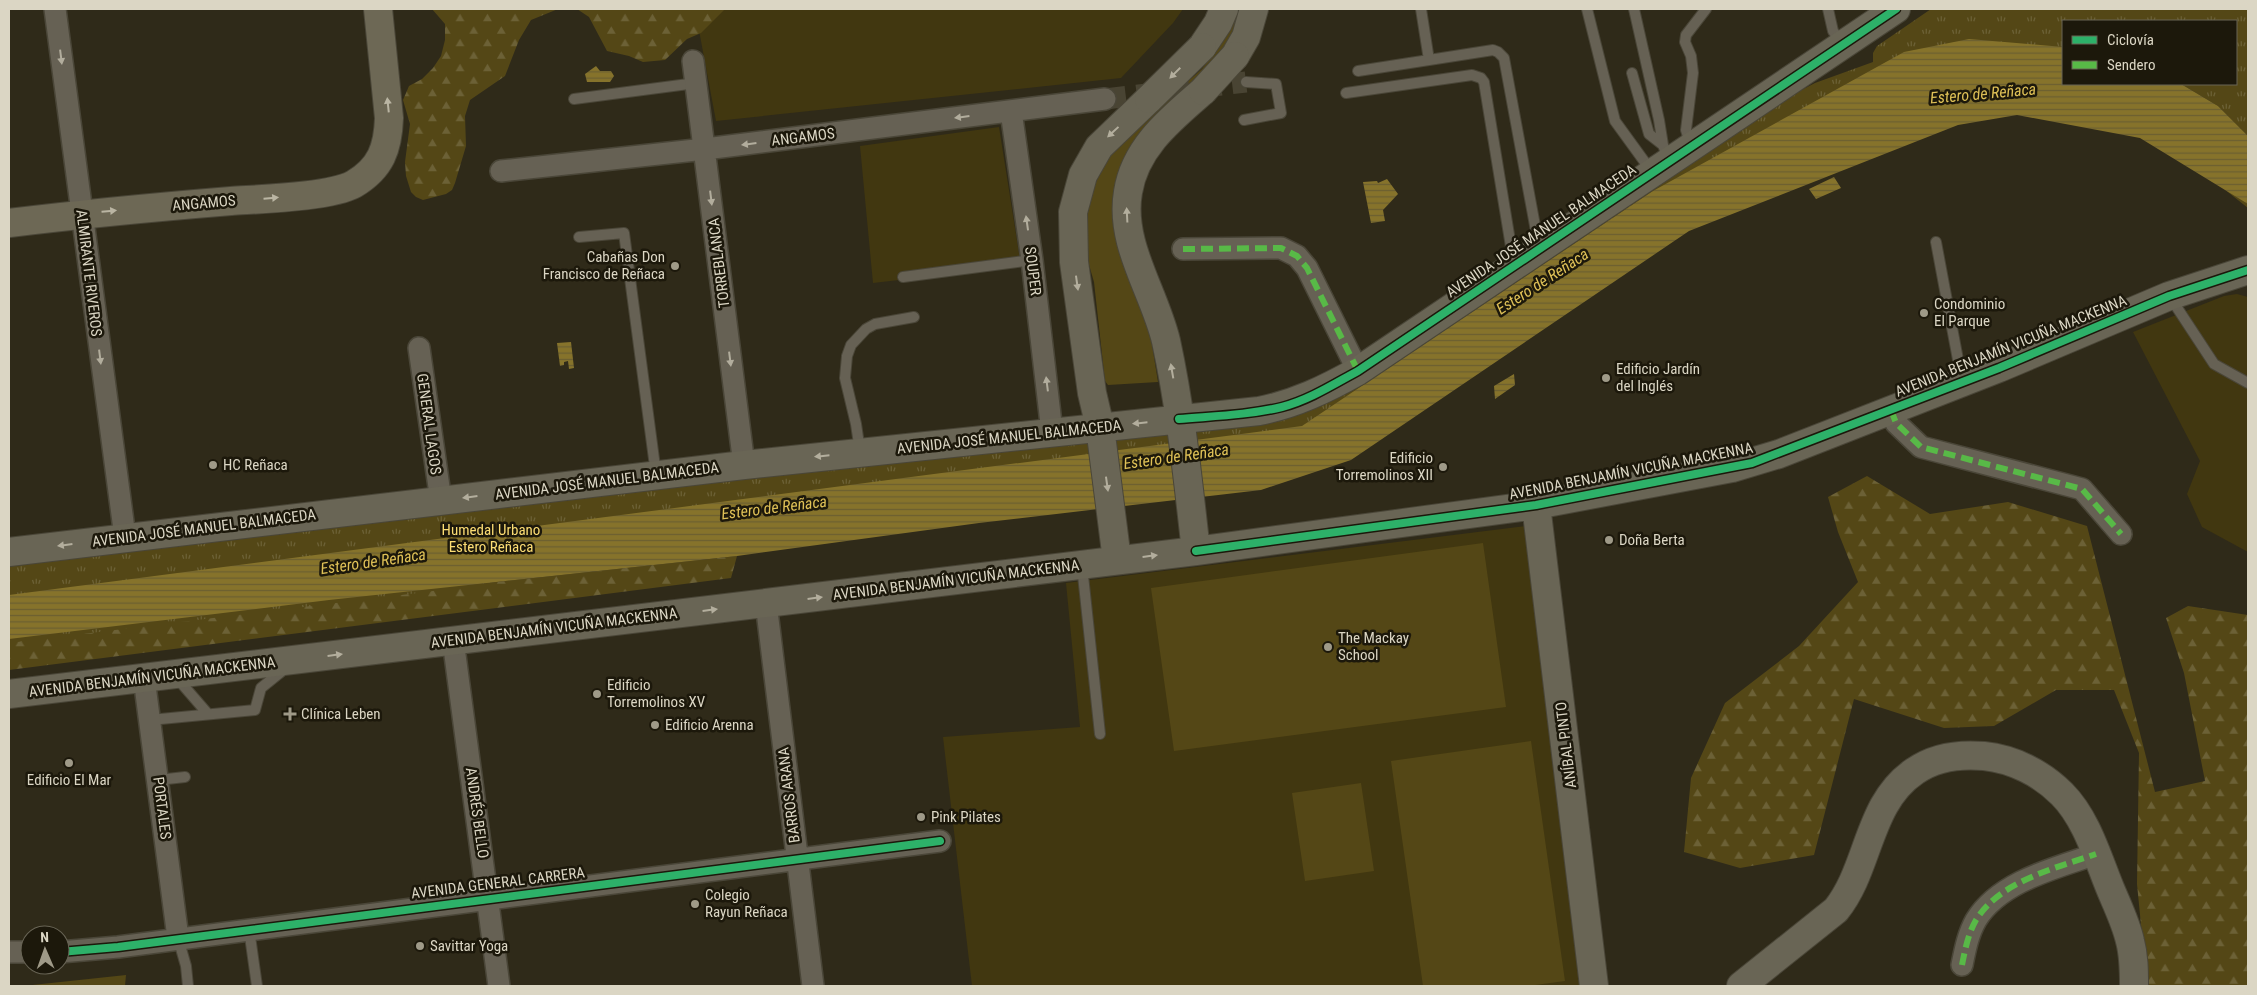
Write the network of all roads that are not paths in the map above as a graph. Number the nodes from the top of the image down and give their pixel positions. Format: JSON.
{"nodes":[{"id":1,"x":55,"y":9,"type":"edge"},
{"id":2,"x":378,"y":9,"type":"edge"},
{"id":3,"x":1224,"y":9,"type":"edge"},
{"id":4,"x":1254,"y":9,"type":"edge"},
{"id":5,"x":1421,"y":9,"type":"edge"},
{"id":6,"x":1587,"y":9,"type":"edge"},
{"id":7,"x":1634,"y":9,"type":"edge"},
{"id":8,"x":1706,"y":9,"type":"edge"},
{"id":9,"x":1828,"y":9,"type":"edge"},
{"id":10,"x":1896,"y":9,"type":"edge"},
{"id":11,"x":1842,"y":45,"type":"junction"},
{"id":12,"x":1429,"y":60,"type":"junction"},
{"id":13,"x":693,"y":61,"type":"dead end"},
{"id":14,"x":1358,"y":71,"type":"dead end"},
{"id":15,"x":1632,"y":73,"type":"dead end"},
{"id":16,"x":1246,"y":82,"type":"tunnel mouth"},
{"id":17,"x":696,"y":83,"type":"junction"},
{"id":18,"x":1346,"y":93,"type":"dead end"},
{"id":19,"x":574,"y":99,"type":"dead end"},
{"id":20,"x":1105,"y":99,"type":"tunnel mouth"},
{"id":21,"x":1011,"y":111,"type":"junction"},
{"id":22,"x":1244,"y":120,"type":"dead end"},
{"id":23,"x":705,"y":149,"type":"junction"},
{"id":24,"x":1669,"y":156,"type":"junction"},
{"id":25,"x":501,"y":171,"type":"dead end"},
{"id":26,"x":82,"y":214,"type":"junction"},
{"id":27,"x":9,"y":223,"type":"edge"},
{"id":28,"x":579,"y":237,"type":"dead end"},
{"id":29,"x":1936,"y":242,"type":"dead end"},
{"id":30,"x":1545,"y":245,"type":"junction"},
{"id":31,"x":1183,"y":249,"type":"dead end"},
{"id":32,"x":1032,"y":260,"type":"junction"},
{"id":33,"x":1514,"y":266,"type":"junction"},
{"id":34,"x":2248,"y":271,"type":"edge"},
{"id":35,"x":903,"y":277,"type":"dead end"},
{"id":36,"x":2169,"y":296,"type":"junction"},
{"id":37,"x":914,"y":317,"type":"dead end"},
{"id":38,"x":419,"y":348,"type":"dead end"},
{"id":39,"x":1358,"y":370,"type":"junction"},
{"id":40,"x":1962,"y":382,"type":"junction"},
{"id":41,"x":2248,"y":383,"type":"edge"},
{"id":42,"x":1891,"y":410,"type":"junction"},
{"id":43,"x":1180,"y":428,"type":"junction"},
{"id":44,"x":1052,"y":432,"type":"junction"},
{"id":45,"x":1101,"y":436,"type":"junction"},
{"id":46,"x":860,"y":452,"type":"junction"},
{"id":47,"x":744,"y":465,"type":"junction"},
{"id":48,"x":656,"y":475,"type":"junction"},
{"id":49,"x":440,"y":500,"type":"junction"},
{"id":50,"x":1536,"y":505,"type":"junction"},
{"id":51,"x":2121,"y":534,"type":"dead end"},
{"id":52,"x":124,"y":537,"type":"junction"},
{"id":53,"x":1196,"y":551,"type":"junction"},
{"id":54,"x":9,"y":552,"type":"edge"},
{"id":55,"x":1117,"y":560,"type":"junction"},
{"id":56,"x":1082,"y":565,"type":"junction"},
{"id":57,"x":766,"y":604,"type":"junction"},
{"id":58,"x":453,"y":640,"type":"junction"},
{"id":59,"x":296,"y":659,"type":"junction"},
{"id":60,"x":174,"y":674,"type":"junction"},
{"id":61,"x":144,"y":678,"type":"junction"},
{"id":62,"x":9,"y":694,"type":"edge"},
{"id":63,"x":208,"y":714,"type":"junction"},
{"id":64,"x":150,"y":720,"type":"junction"},
{"id":65,"x":1100,"y":734,"type":"dead end"},
{"id":66,"x":185,"y":777,"type":"dead end"},
{"id":67,"x":158,"y":780,"type":"junction"},
{"id":68,"x":940,"y":841,"type":"dead end"},
{"id":69,"x":2096,"y":854,"type":"junction"},
{"id":70,"x":796,"y":859,"type":"junction"},
{"id":71,"x":488,"y":899,"type":"junction"},
{"id":72,"x":249,"y":929,"type":"junction"},
{"id":73,"x":178,"y":938,"type":"junction"},
{"id":74,"x":70,"y":951,"type":"edge"},
{"id":75,"x":1962,"y":965,"type":"dead end"},
{"id":76,"x":188,"y":986,"type":"edge"},
{"id":77,"x":257,"y":986,"type":"edge"},
{"id":78,"x":499,"y":986,"type":"edge"},
{"id":79,"x":813,"y":986,"type":"edge"},
{"id":80,"x":1594,"y":986,"type":"edge"},
{"id":81,"x":1741,"y":986,"type":"edge"},
{"id":82,"x":2134,"y":986,"type":"edge"}],
"edges":[{"from":1,"to":26,"type":"street","name":"ALMIRANTE RIVEROS","one_way":true},
{"from":26,"to":2,"type":"main road","name":"ANGAMOS","one_way":true},
{"from":3,"to":45,"type":"main road","one_way":true,"bridge":true},
{"from":43,"to":4,"type":"main road","one_way":true,"bridge":true},
{"from":5,"to":12,"type":"lane"},
{"from":6,"to":24,"type":"lane"},
{"from":7,"to":24,"type":"lane"},
{"from":8,"to":24,"type":"lane"},
{"from":9,"to":11,"type":"lane"},
{"from":10,"to":11,"type":"main road","name":"AVENIDA JOSÉ MANUEL BALMACEDA"},
{"from":11,"to":24,"type":"main road","name":"AVENIDA JOSÉ MANUEL BALMACEDA"},
{"from":12,"to":14,"type":"lane"},
{"from":12,"to":30,"type":"lane"},
{"from":13,"to":17,"type":"street","name":"TORREBLANCA"},
{"from":15,"to":24,"type":"lane"},
{"from":16,"to":22,"type":"lane"},
{"from":17,"to":19,"type":"lane"},
{"from":17,"to":23,"type":"street","name":"TORREBLANCA"},
{"from":18,"to":33,"type":"lane"},
{"from":20,"to":21,"type":"street","name":"ANGAMOS"},
{"from":21,"to":23,"type":"street","name":"ANGAMOS","one_way":true},
{"from":32,"to":21,"type":"street","name":"SOUPER","one_way":true},
{"from":23,"to":25,"type":"street","name":"ANGAMOS"},
{"from":23,"to":47,"type":"street","name":"TORREBLANCA","one_way":true},
{"from":24,"to":30,"type":"main road","name":"AVENIDA JOSÉ MANUEL BALMACEDA"},
{"from":26,"to":27,"type":"main road","name":"ANGAMOS"},
{"from":26,"to":52,"type":"street","name":"ALMIRANTE RIVEROS","one_way":true},
{"from":28,"to":48,"type":"lane"},
{"from":29,"to":40,"type":"lane"},
{"from":30,"to":33,"type":"main road","name":"AVENIDA JOSÉ MANUEL BALMACEDA"},
{"from":31,"to":39,"type":"street"},
{"from":32,"to":35,"type":"lane"},
{"from":44,"to":32,"type":"street","name":"SOUPER","one_way":true},
{"from":33,"to":39,"type":"main road","name":"AVENIDA JOSÉ MANUEL BALMACEDA"},
{"from":34,"to":36,"type":"main road","name":"AVENIDA BENJAMÍN VICUÑA MACKENNA"},
{"from":36,"to":40,"type":"main road","name":"AVENIDA BENJAMÍN VICUÑA MACKENNA"},
{"from":36,"to":41,"type":"lane"},
{"from":37,"to":46,"type":"lane"},
{"from":38,"to":49,"type":"street","name":"GENERAL LAGOS"},
{"from":39,"to":43,"type":"main road","name":"AVENIDA JOSÉ MANUEL BALMACEDA"},
{"from":40,"to":42,"type":"main road","name":"AVENIDA BENJAMÍN VICUÑA MACKENNA"},
{"from":42,"to":50,"type":"main road","name":"AVENIDA BENJAMÍN VICUÑA MACKENNA"},
{"from":42,"to":51,"type":"street","name":"AVENIDA BENJAMÍN VICUÑA MACKENNA"},
{"from":43,"to":45,"type":"main road","name":"AVENIDA JOSÉ MANUEL BALMACEDA","one_way":true},
{"from":43,"to":53,"type":"main road"},
{"from":44,"to":45,"type":"main road","name":"AVENIDA JOSÉ MANUEL BALMACEDA"},
{"from":44,"to":46,"type":"main road","name":"AVENIDA JOSÉ MANUEL BALMACEDA"},
{"from":45,"to":55,"type":"main road","one_way":true},
{"from":46,"to":47,"type":"main road","name":"AVENIDA JOSÉ MANUEL BALMACEDA","one_way":true},
{"from":47,"to":48,"type":"main road","name":"AVENIDA JOSÉ MANUEL BALMACEDA"},
{"from":48,"to":49,"type":"main road","name":"AVENIDA JOSÉ MANUEL BALMACEDA","one_way":true},
{"from":49,"to":52,"type":"main road","name":"AVENIDA JOSÉ MANUEL BALMACEDA"},
{"from":50,"to":53,"type":"main road","name":"AVENIDA BENJAMÍN VICUÑA MACKENNA"},
{"from":50,"to":80,"type":"main road","name":"ANÍBAL PINTO"},
{"from":52,"to":54,"type":"main road","name":"AVENIDA JOSÉ MANUEL BALMACEDA","one_way":true},
{"from":55,"to":53,"type":"main road","name":"AVENIDA BENJAMÍN VICUÑA MACKENNA","one_way":true},
{"from":55,"to":56,"type":"main road","name":"AVENIDA BENJAMÍN VICUÑA MACKENNA"},
{"from":57,"to":56,"type":"main road","name":"AVENIDA BENJAMÍN VICUÑA MACKENNA","one_way":true},
{"from":56,"to":65,"type":"lane"},
{"from":58,"to":57,"type":"main road","name":"AVENIDA BENJAMÍN VICUÑA MACKENNA","one_way":true},
{"from":57,"to":70,"type":"street","name":"BARROS ARANA"},
{"from":59,"to":58,"type":"main road","name":"AVENIDA BENJAMÍN VICUÑA MACKENNA","one_way":true},
{"from":58,"to":71,"type":"street","name":"ANDRÉS BELLO"},
{"from":59,"to":60,"type":"main road","name":"AVENIDA BENJAMÍN VICUÑA MACKENNA"},
{"from":59,"to":63,"type":"lane"},
{"from":60,"to":61,"type":"main road","name":"AVENIDA BENJAMÍN VICUÑA MACKENNA"},
{"from":60,"to":63,"type":"lane"},
{"from":61,"to":62,"type":"main road","name":"AVENIDA BENJAMÍN VICUÑA MACKENNA"},
{"from":61,"to":64,"type":"street","name":"PORTALES"},
{"from":63,"to":64,"type":"lane"},
{"from":64,"to":67,"type":"street","name":"PORTALES"},
{"from":66,"to":67,"type":"lane"},
{"from":67,"to":73,"type":"street","name":"PORTALES"},
{"from":68,"to":70,"type":"street","name":"AVENIDA GENERAL CARRERA"},
{"from":69,"to":75,"type":"street"},
{"from":69,"to":81,"type":"main road"},
{"from":69,"to":82,"type":"main road"},
{"from":70,"to":71,"type":"street","name":"AVENIDA GENERAL CARRERA"},
{"from":70,"to":79,"type":"street","name":"BARROS ARANA"},
{"from":71,"to":72,"type":"street","name":"AVENIDA GENERAL CARRERA"},
{"from":71,"to":78,"type":"street","name":"ANDRÉS BELLO"},
{"from":72,"to":73,"type":"street","name":"AVENIDA GENERAL CARRERA"},
{"from":72,"to":77,"type":"lane"},
{"from":73,"to":74,"type":"street","name":"AVENIDA GENERAL CARRERA"},
{"from":73,"to":76,"type":"lane"}]}
